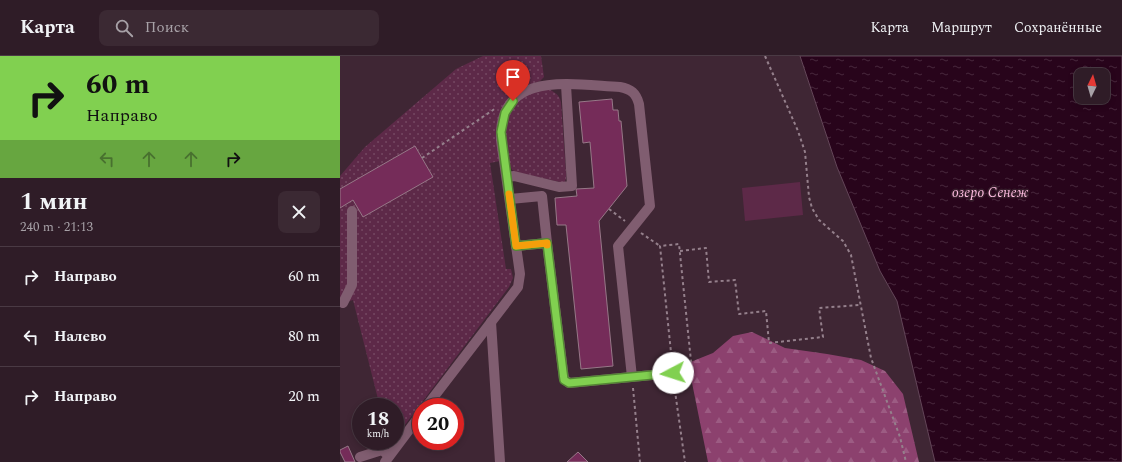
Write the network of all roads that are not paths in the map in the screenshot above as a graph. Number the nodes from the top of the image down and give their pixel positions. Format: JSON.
{"nodes":[{"id":1,"x":566,"y":85,"type":"junction"},
{"id":2,"x":506,"y":173,"type":"junction"},
{"id":3,"x":510,"y":199,"type":"junction"},
{"id":4,"x":352,"y":211,"type":"dead end"},
{"id":5,"x":547,"y":243,"type":"junction"},
{"id":6,"x":516,"y":246,"type":"junction"},
{"id":7,"x":343,"y":303,"type":"dead end"},
{"id":8,"x":491,"y":322,"type":"junction"},
{"id":9,"x":673,"y":373,"type":"road end"},
{"id":10,"x":632,"y":377,"type":"junction"},
{"id":11,"x":433,"y":398,"type":"edge"},
{"id":12,"x":412,"y":423,"type":"edge"},
{"id":13,"x":383,"y":452,"type":"edge"},
{"id":14,"x":360,"y":457,"type":"dead end"},
{"id":15,"x":500,"y":462,"type":"edge"}],
"edges":[{"from":1,"to":2,"type":"lane"},
{"from":1,"to":2,"type":"lane"},
{"from":1,"to":10,"type":"lane"},
{"from":2,"to":3,"type":"lane"},
{"from":3,"to":5,"type":"lane"},
{"from":3,"to":6,"type":"lane"},
{"from":4,"to":7,"type":"lane"},
{"from":5,"to":6,"type":"lane"},
{"from":5,"to":10,"type":"lane"},
{"from":6,"to":8,"type":"lane"},
{"from":8,"to":11,"type":"lane"},
{"from":8,"to":15,"type":"lane"},
{"from":9,"to":10,"type":"lane"},
{"from":12,"to":13,"type":"lane"},
{"from":13,"to":14,"type":"lane"}]}
